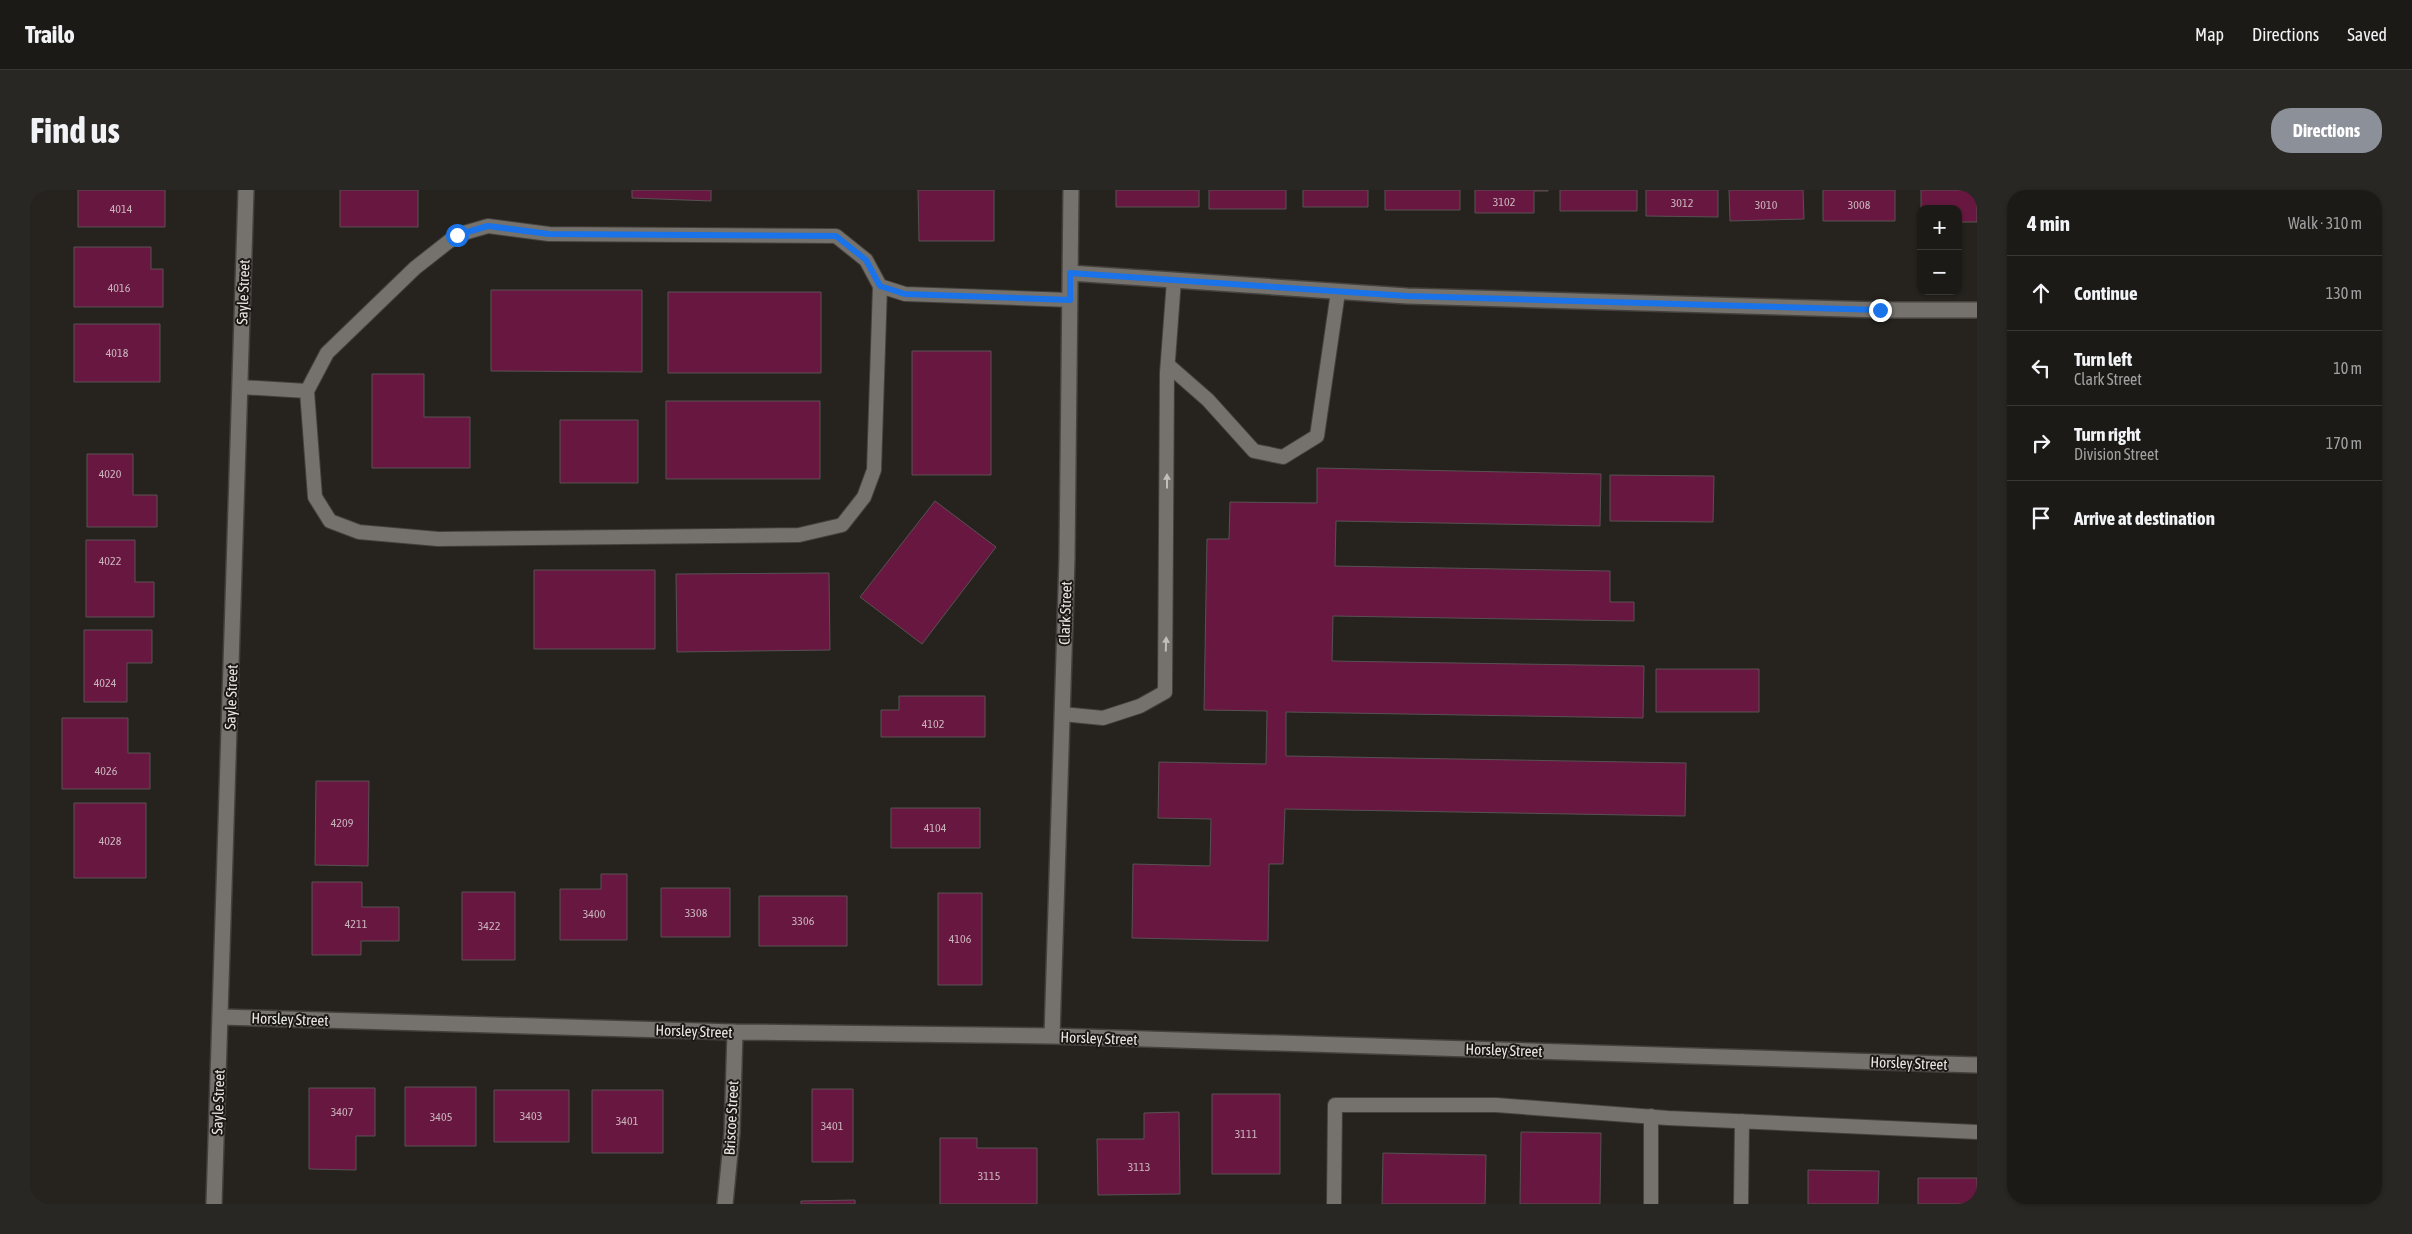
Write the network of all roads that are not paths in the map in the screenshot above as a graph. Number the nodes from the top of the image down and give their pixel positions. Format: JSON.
{"nodes":[{"id":1,"x":246,"y":190,"type":"edge"},
{"id":2,"x":1071,"y":190,"type":"edge"},
{"id":3,"x":1070,"y":273,"type":"junction"},
{"id":4,"x":1174,"y":280,"type":"junction"},
{"id":5,"x":880,"y":286,"type":"junction"},
{"id":6,"x":1338,"y":292,"type":"junction"},
{"id":7,"x":1070,"y":300,"type":"junction"},
{"id":8,"x":1977,"y":310,"type":"edge"},
{"id":9,"x":1168,"y":365,"type":"junction"},
{"id":10,"x":240,"y":387,"type":"junction"},
{"id":11,"x":306,"y":390,"type":"junction"},
{"id":12,"x":1062,"y":714,"type":"junction"},
{"id":13,"x":222,"y":1017,"type":"junction"},
{"id":14,"x":735,"y":1032,"type":"junction"},
{"id":15,"x":1052,"y":1036,"type":"junction"},
{"id":16,"x":1977,"y":1065,"type":"edge"},
{"id":17,"x":1651,"y":1116,"type":"junction"},
{"id":18,"x":1742,"y":1121,"type":"junction"},
{"id":19,"x":1977,"y":1132,"type":"edge"},
{"id":20,"x":214,"y":1204,"type":"edge"},
{"id":21,"x":725,"y":1204,"type":"edge"},
{"id":22,"x":1334,"y":1204,"type":"edge"},
{"id":23,"x":1651,"y":1204,"type":"edge"},
{"id":24,"x":1741,"y":1204,"type":"edge"}],
"edges":[{"from":1,"to":10,"type":"street","name":"Sayle Street"},
{"from":2,"to":3,"type":"street","name":"Clark Street"},
{"from":3,"to":4,"type":"street"},
{"from":3,"to":7,"type":"street","name":"Clark Street"},
{"from":4,"to":6,"type":"street"},
{"from":4,"to":9,"type":"lane"},
{"from":5,"to":7,"type":"lane"},
{"from":5,"to":11,"type":"lane"},
{"from":5,"to":11,"type":"lane"},
{"from":6,"to":8,"type":"street"},
{"from":6,"to":9,"type":"lane"},
{"from":7,"to":12,"type":"street","name":"Clark Street"},
{"from":12,"to":9,"type":"lane","one_way":true},
{"from":10,"to":11,"type":"lane"},
{"from":10,"to":13,"type":"street","name":"Sayle Street"},
{"from":12,"to":15,"type":"street","name":"Clark Street"},
{"from":13,"to":14,"type":"street","name":"Horsley Street"},
{"from":13,"to":20,"type":"street","name":"Sayle Street"},
{"from":14,"to":15,"type":"street","name":"Horsley Street"},
{"from":14,"to":21,"type":"street","name":"Briscoe Street"},
{"from":15,"to":16,"type":"street","name":"Horsley Street"},
{"from":17,"to":18,"type":"lane"},
{"from":17,"to":22,"type":"lane"},
{"from":17,"to":23,"type":"lane"},
{"from":18,"to":19,"type":"lane"},
{"from":18,"to":24,"type":"lane"}]}
